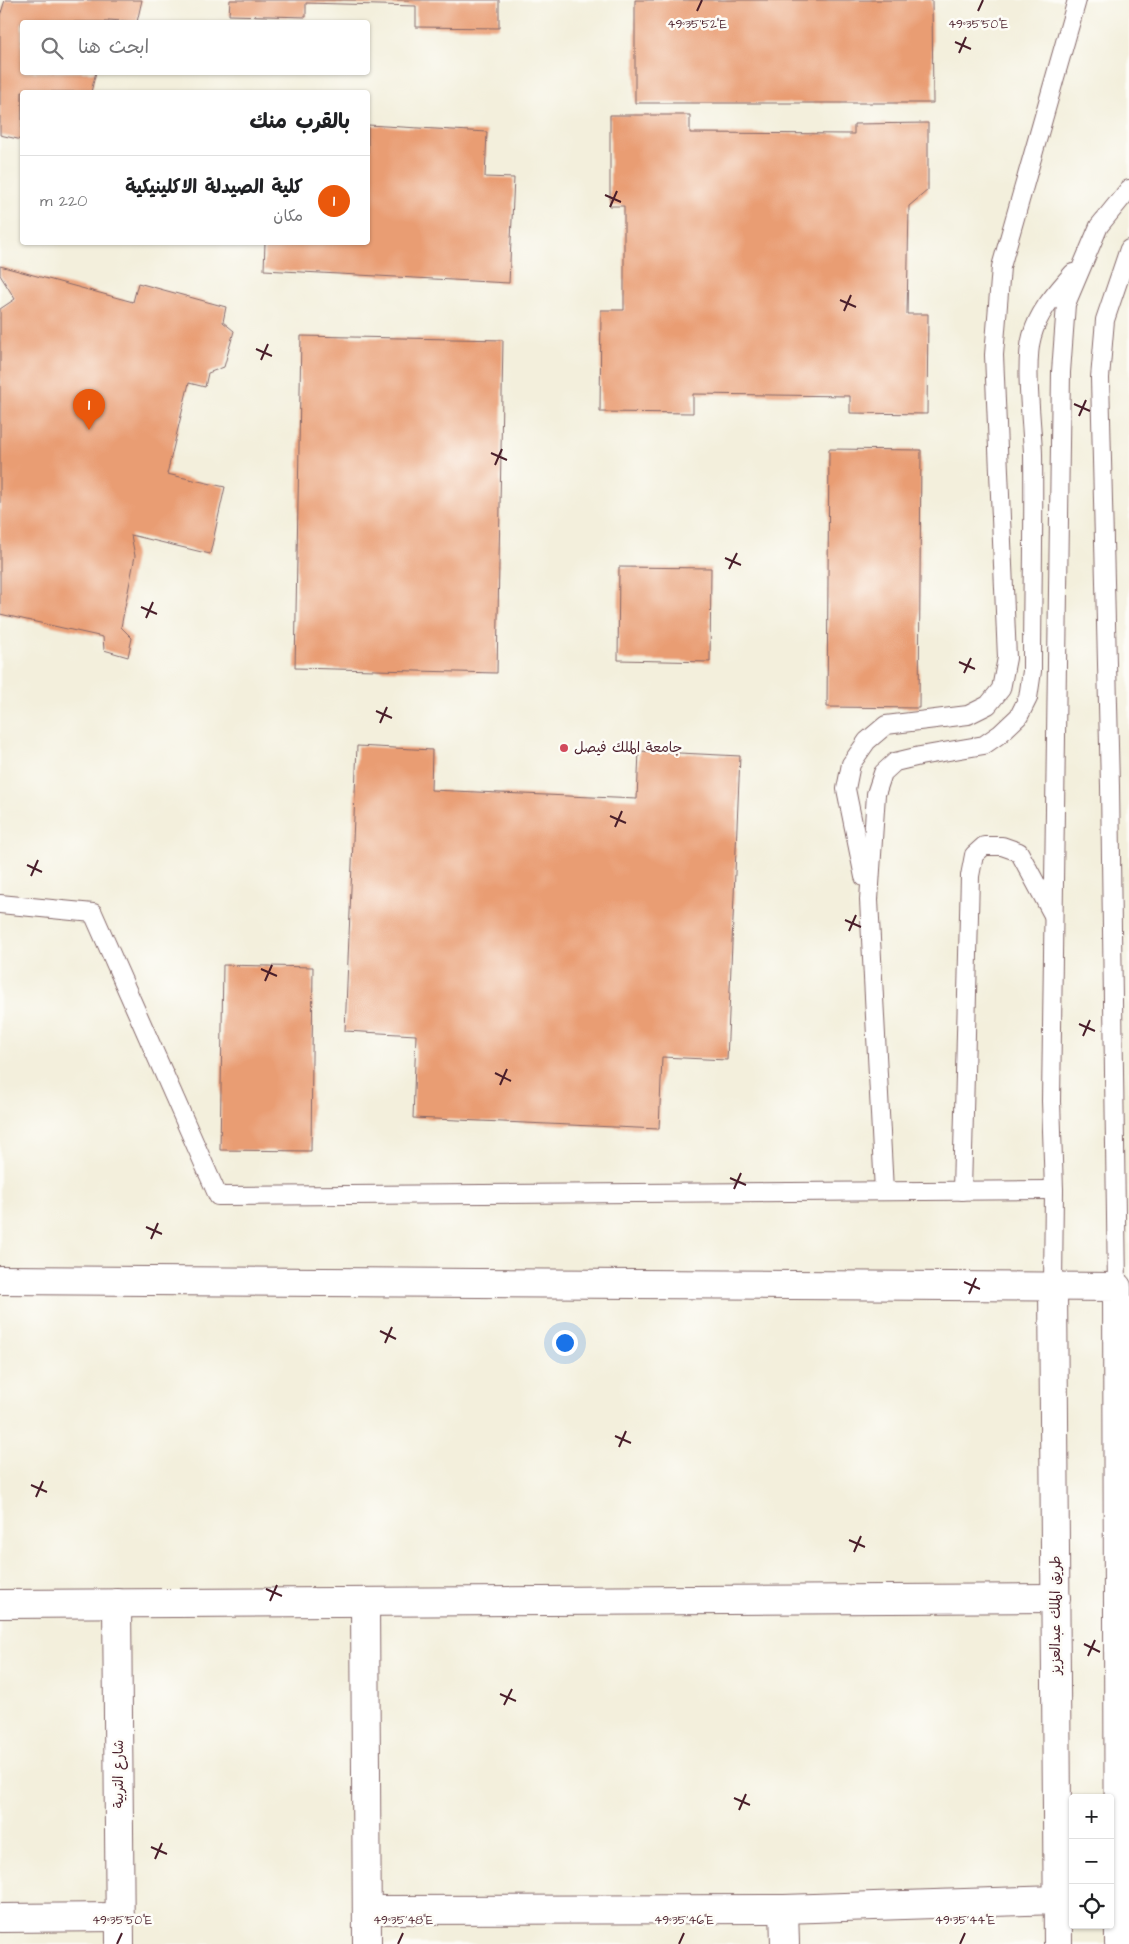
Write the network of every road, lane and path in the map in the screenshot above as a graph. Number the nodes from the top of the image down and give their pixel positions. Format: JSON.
{"nodes":[{"id":1,"x":1077,"y":0,"type":"edge"},
{"id":2,"x":1129,"y":189,"type":"edge"},
{"id":3,"x":1129,"y":249,"type":"edge"},
{"id":4,"x":1085,"y":260,"type":"junction"},
{"id":5,"x":869,"y":900,"type":"junction"},
{"id":6,"x":0,"y":904,"type":"edge"},
{"id":7,"x":1054,"y":917,"type":"junction"},
{"id":8,"x":1054,"y":1190,"type":"junction"},
{"id":9,"x":884,"y":1191,"type":"junction"},
{"id":10,"x":962,"y":1191,"type":"junction"},
{"id":11,"x":0,"y":1280,"type":"edge"},
{"id":12,"x":1053,"y":1286,"type":"junction"},
{"id":13,"x":1117,"y":1287,"type":"junction"},
{"id":14,"x":1056,"y":1598,"type":"junction"},
{"id":15,"x":365,"y":1602,"type":"junction"},
{"id":16,"x":118,"y":1603,"type":"junction"},
{"id":17,"x":0,"y":1604,"type":"edge"},
{"id":18,"x":1058,"y":1900,"type":"junction"},
{"id":19,"x":784,"y":1909,"type":"junction"},
{"id":20,"x":367,"y":1910,"type":"junction"},
{"id":21,"x":120,"y":1917,"type":"junction"},
{"id":22,"x":0,"y":1918,"type":"edge"},
{"id":23,"x":120,"y":1944,"type":"edge"},
{"id":24,"x":367,"y":1944,"type":"edge"},
{"id":25,"x":784,"y":1944,"type":"edge"},
{"id":26,"x":1058,"y":1944,"type":"edge"},
{"id":27,"x":1119,"y":1944,"type":"edge"}],
"edges":[{"from":1,"to":5,"type":"lane"},
{"from":2,"to":4,"type":"lane"},
{"from":3,"to":13,"type":"lane"},
{"from":4,"to":5,"type":"lane"},
{"from":4,"to":7,"type":"lane"},
{"from":5,"to":9,"type":"lane"},
{"from":6,"to":9,"type":"lane"},
{"from":7,"to":8,"type":"lane"},
{"from":7,"to":10,"type":"lane"},
{"from":8,"to":10,"type":"lane"},
{"from":8,"to":12,"type":"lane"},
{"from":9,"to":10,"type":"lane"},
{"from":11,"to":12,"type":"street"},
{"from":12,"to":13,"type":"street"},
{"from":12,"to":14,"type":"street","name":"طريق الملك عبدالعزيز"},
{"from":13,"to":27,"type":"street"},
{"from":14,"to":15,"type":"street"},
{"from":14,"to":18,"type":"street","name":"طريق الملك عبدالعزيز"},
{"from":15,"to":16,"type":"street"},
{"from":15,"to":20,"type":"street"},
{"from":16,"to":17,"type":"street"},
{"from":16,"to":21,"type":"street","name":"شارع التربية"},
{"from":18,"to":19,"type":"street"},
{"from":18,"to":26,"type":"street","name":"طريق الملك عبدالعزيز"},
{"from":19,"to":20,"type":"street"},
{"from":19,"to":25,"type":"street"},
{"from":20,"to":24,"type":"street"},
{"from":21,"to":22,"type":"street"},
{"from":21,"to":23,"type":"street","name":"شارع التربية"}]}
